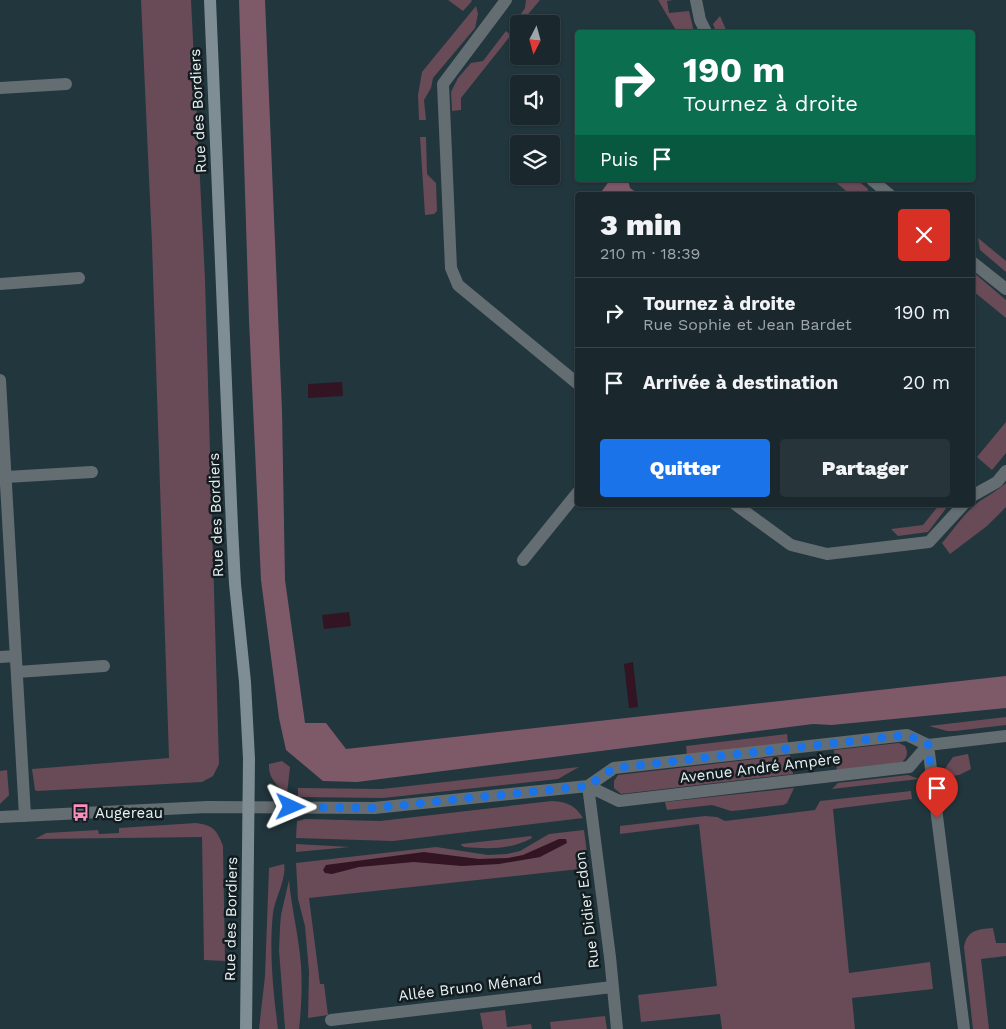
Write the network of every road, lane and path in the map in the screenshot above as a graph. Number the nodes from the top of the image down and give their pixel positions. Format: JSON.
{"nodes":[{"id":1,"x":210,"y":0,"type":"edge"},
{"id":2,"x":696,"y":0,"type":"edge"},
{"id":3,"x":499,"y":2,"type":"edge"},
{"id":4,"x":705,"y":30,"type":"edge"},
{"id":5,"x":66,"y":84,"type":"dead end"},
{"id":6,"x":0,"y":88,"type":"edge"},
{"id":7,"x":874,"y":182,"type":"edge"},
{"id":8,"x":886,"y":192,"type":"edge"},
{"id":9,"x":975,"y":264,"type":"edge"},
{"id":10,"x":79,"y":278,"type":"dead end"},
{"id":11,"x":0,"y":284,"type":"edge"},
{"id":12,"x":1006,"y":289,"type":"edge"},
{"id":13,"x":0,"y":380,"type":"edge"},
{"id":14,"x":575,"y":382,"type":"edge"},
{"id":15,"x":2,"y":447,"type":"edge"},
{"id":16,"x":1006,"y":471,"type":"edge"},
{"id":17,"x":92,"y":472,"type":"dead end"},
{"id":18,"x":6,"y":477,"type":"junction"},
{"id":19,"x":975,"y":494,"type":"edge"},
{"id":20,"x":575,"y":496,"type":"edge"},
{"id":21,"x":739,"y":507,"type":"edge"},
{"id":22,"x":961,"y":507,"type":"edge"},
{"id":23,"x":523,"y":560,"type":"dead end"},
{"id":24,"x":16,"y":656,"type":"junction"},
{"id":25,"x":0,"y":657,"type":"edge"},
{"id":26,"x":104,"y":666,"type":"dead end"},
{"id":27,"x":17,"y":672,"type":"junction"},
{"id":28,"x":1006,"y":736,"type":"edge"},
{"id":29,"x":928,"y":744,"type":"junction"},
{"id":30,"x":588,"y":786,"type":"junction"},
{"id":31,"x":249,"y":807,"type":"junction"},
{"id":32,"x":25,"y":816,"type":"junction"},
{"id":33,"x":0,"y":817,"type":"edge"},
{"id":34,"x":612,"y":987,"type":"junction"},
{"id":35,"x":331,"y":1020,"type":"dead end"},
{"id":36,"x":246,"y":1029,"type":"edge"},
{"id":37,"x":617,"y":1029,"type":"edge"},
{"id":38,"x":964,"y":1029,"type":"edge"}],
"edges":[{"from":1,"to":31,"type":"street","name":"Rue des Bordiers"},
{"from":2,"to":4,"type":"street"},
{"from":3,"to":14,"type":"street"},
{"from":5,"to":6,"type":"street"},
{"from":7,"to":8,"type":"street"},
{"from":9,"to":12,"type":"street"},
{"from":10,"to":11,"type":"street"},
{"from":13,"to":15,"type":"street"},
{"from":15,"to":18,"type":"street"},
{"from":16,"to":19,"type":"street"},
{"from":17,"to":18,"type":"street"},
{"from":18,"to":24,"type":"street"},
{"from":20,"to":23,"type":"street"},
{"from":21,"to":22,"type":"street"},
{"from":24,"to":25,"type":"street"},
{"from":24,"to":27,"type":"street"},
{"from":26,"to":27,"type":"street"},
{"from":27,"to":32,"type":"street"},
{"from":28,"to":29,"type":"street","name":"Avenue André Ampère"},
{"from":29,"to":30,"type":"street","name":"Avenue André Ampère"},
{"from":29,"to":30,"type":"street","name":"Avenue André Ampère"},
{"from":29,"to":38,"type":"street"},
{"from":30,"to":31,"type":"street","name":"Avenue André Ampère"},
{"from":30,"to":34,"type":"street","name":"Rue Didier Edon"},
{"from":31,"to":32,"type":"street","name":"Avenue André Ampère"},
{"from":31,"to":36,"type":"street","name":"Rue des Bordiers"},
{"from":32,"to":33,"type":"street","name":"Avenue André Ampère"},
{"from":34,"to":35,"type":"street","name":"Allée Bruno Ménard"},
{"from":34,"to":37,"type":"street","name":"Rue Didier Edon"}]}
